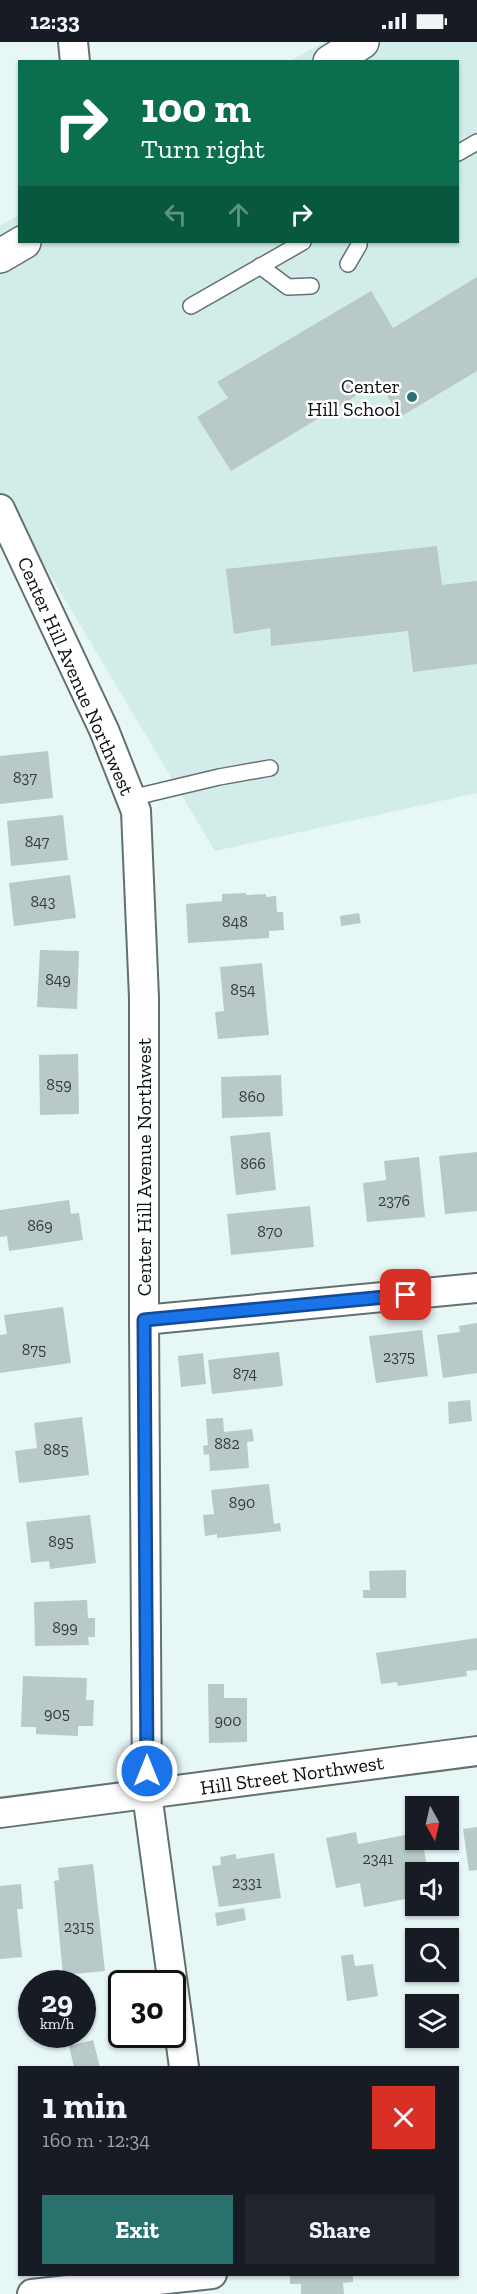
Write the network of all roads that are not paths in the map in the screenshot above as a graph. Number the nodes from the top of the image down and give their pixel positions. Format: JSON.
{"nodes":[{"id":1,"x":73,"y":42,"type":"edge"},
{"id":2,"x":362,"y":42,"type":"edge"},
{"id":3,"x":75,"y":60,"type":"edge"},
{"id":4,"x":333,"y":60,"type":"edge"},
{"id":5,"x":477,"y":142,"type":"edge"},
{"id":6,"x":459,"y":152,"type":"edge"},
{"id":7,"x":22,"y":243,"type":"edge"},
{"id":8,"x":301,"y":243,"type":"edge"},
{"id":9,"x":359,"y":243,"type":"edge"},
{"id":10,"x":0,"y":256,"type":"edge"},
{"id":11,"x":348,"y":264,"type":"dead end"},
{"id":12,"x":260,"y":266,"type":"junction"},
{"id":13,"x":311,"y":286,"type":"dead end"},
{"id":14,"x":191,"y":306,"type":"dead end"},
{"id":15,"x":0,"y":509,"type":"edge"},
{"id":16,"x":270,"y":768,"type":"dead end"},
{"id":17,"x":131,"y":798,"type":"junction"},
{"id":18,"x":477,"y":1288,"type":"edge"},
{"id":19,"x":144,"y":1320,"type":"junction"},
{"id":20,"x":477,"y":1751,"type":"edge"},
{"id":21,"x":147,"y":1794,"type":"junction"},
{"id":22,"x":0,"y":1813,"type":"edge"},
{"id":23,"x":184,"y":2066,"type":"edge"},
{"id":24,"x":194,"y":2276,"type":"edge"},
{"id":25,"x":212,"y":2276,"type":"edge"},
{"id":26,"x":32,"y":2294,"type":"edge"},
{"id":27,"x":214,"y":2294,"type":"edge"}],
"edges":[{"from":1,"to":3,"type":"street"},
{"from":2,"to":4,"type":"main road"},
{"from":5,"to":6,"type":"lane"},
{"from":7,"to":10,"type":"main road"},
{"from":8,"to":12,"type":"lane"},
{"from":9,"to":11,"type":"lane"},
{"from":12,"to":13,"type":"lane"},
{"from":12,"to":14,"type":"lane"},
{"from":15,"to":17,"type":"street","name":"Center Hill Avenue Northwest"},
{"from":16,"to":17,"type":"lane"},
{"from":17,"to":19,"type":"street","name":"Center Hill Avenue Northwest"},
{"from":18,"to":19,"type":"street"},
{"from":19,"to":21,"type":"street","name":"Center Hill Avenue Northwest"},
{"from":20,"to":21,"type":"street","name":"Hill Street Northwest"},
{"from":21,"to":22,"type":"street","name":"Hill Street Northwest"},
{"from":21,"to":23,"type":"street","name":"Center Hill Avenue Northwest"},
{"from":24,"to":26,"type":"street"},
{"from":25,"to":27,"type":"street"}]}
